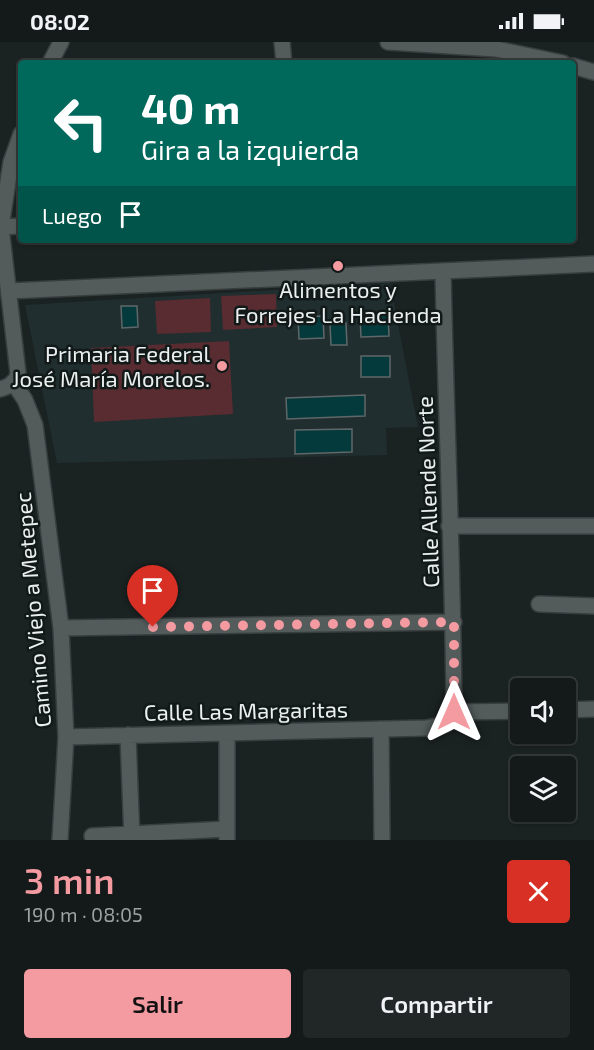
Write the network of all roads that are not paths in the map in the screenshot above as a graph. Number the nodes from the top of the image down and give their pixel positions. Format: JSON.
{"nodes":[{"id":1,"x":61,"y":42,"type":"edge"},
{"id":2,"x":282,"y":42,"type":"edge"},
{"id":3,"x":388,"y":42,"type":"edge"},
{"id":4,"x":52,"y":60,"type":"edge"},
{"id":5,"x":284,"y":60,"type":"edge"},
{"id":6,"x":548,"y":60,"type":"edge"},
{"id":7,"x":576,"y":67,"type":"edge"},
{"id":8,"x":594,"y":72,"type":"edge"},
{"id":9,"x":16,"y":162,"type":"edge"},
{"id":10,"x":18,"y":226,"type":"edge"},
{"id":11,"x":1,"y":227,"type":"edge"},
{"id":12,"x":594,"y":264,"type":"edge"},
{"id":13,"x":442,"y":271,"type":"junction"},
{"id":14,"x":9,"y":291,"type":"junction"},
{"id":15,"x":7,"y":385,"type":"edge"},
{"id":16,"x":449,"y":526,"type":"junction"},
{"id":17,"x":594,"y":526,"type":"edge"},
{"id":18,"x":539,"y":604,"type":"dead end"},
{"id":19,"x":594,"y":606,"type":"edge"},
{"id":20,"x":454,"y":622,"type":"junction"},
{"id":21,"x":60,"y":628,"type":"junction"},
{"id":22,"x":594,"y":709,"type":"edge"},
{"id":23,"x":576,"y":710,"type":"edge"},
{"id":24,"x":510,"y":711,"type":"edge"},
{"id":25,"x":454,"y":712,"type":"junction"},
{"id":26,"x":381,"y":729,"type":"junction"},
{"id":27,"x":227,"y":733,"type":"junction"},
{"id":28,"x":128,"y":735,"type":"junction"},
{"id":29,"x":66,"y":737,"type":"junction"},
{"id":30,"x":227,"y":834,"type":"edge"},
{"id":31,"x":92,"y":836,"type":"dead end"},
{"id":32,"x":132,"y":837,"type":"edge"},
{"id":33,"x":60,"y":840,"type":"edge"},
{"id":34,"x":382,"y":840,"type":"edge"}],
"edges":[{"from":1,"to":4,"type":"street"},
{"from":2,"to":5,"type":"street"},
{"from":3,"to":6,"type":"street"},
{"from":7,"to":8,"type":"street"},
{"from":9,"to":11,"type":"street"},
{"from":10,"to":11,"type":"street"},
{"from":11,"to":14,"type":"street"},
{"from":12,"to":13,"type":"street"},
{"from":13,"to":14,"type":"street"},
{"from":13,"to":16,"type":"street","name":"Calle Allende Norte"},
{"from":14,"to":15,"type":"street"},
{"from":15,"to":21,"type":"street","name":"Camino Viejo a Metepec"},
{"from":16,"to":17,"type":"street"},
{"from":16,"to":20,"type":"street","name":"Calle Allende Norte"},
{"from":18,"to":19,"type":"street"},
{"from":20,"to":21,"type":"street"},
{"from":20,"to":25,"type":"street","name":"Calle Allende Norte"},
{"from":21,"to":29,"type":"street","name":"Camino Viejo a Metepec"},
{"from":22,"to":23,"type":"street"},
{"from":24,"to":25,"type":"street"},
{"from":25,"to":26,"type":"street","name":"Calle Las Margaritas"},
{"from":26,"to":27,"type":"street","name":"Calle Las Margaritas"},
{"from":26,"to":34,"type":"street"},
{"from":27,"to":28,"type":"street","name":"Calle Las Margaritas"},
{"from":27,"to":30,"type":"street"},
{"from":28,"to":29,"type":"street","name":"Calle Las Margaritas"},
{"from":28,"to":32,"type":"street"},
{"from":29,"to":33,"type":"street","name":"Camino Viejo a Metepec"},
{"from":30,"to":32,"type":"street"},
{"from":31,"to":32,"type":"street"}]}
